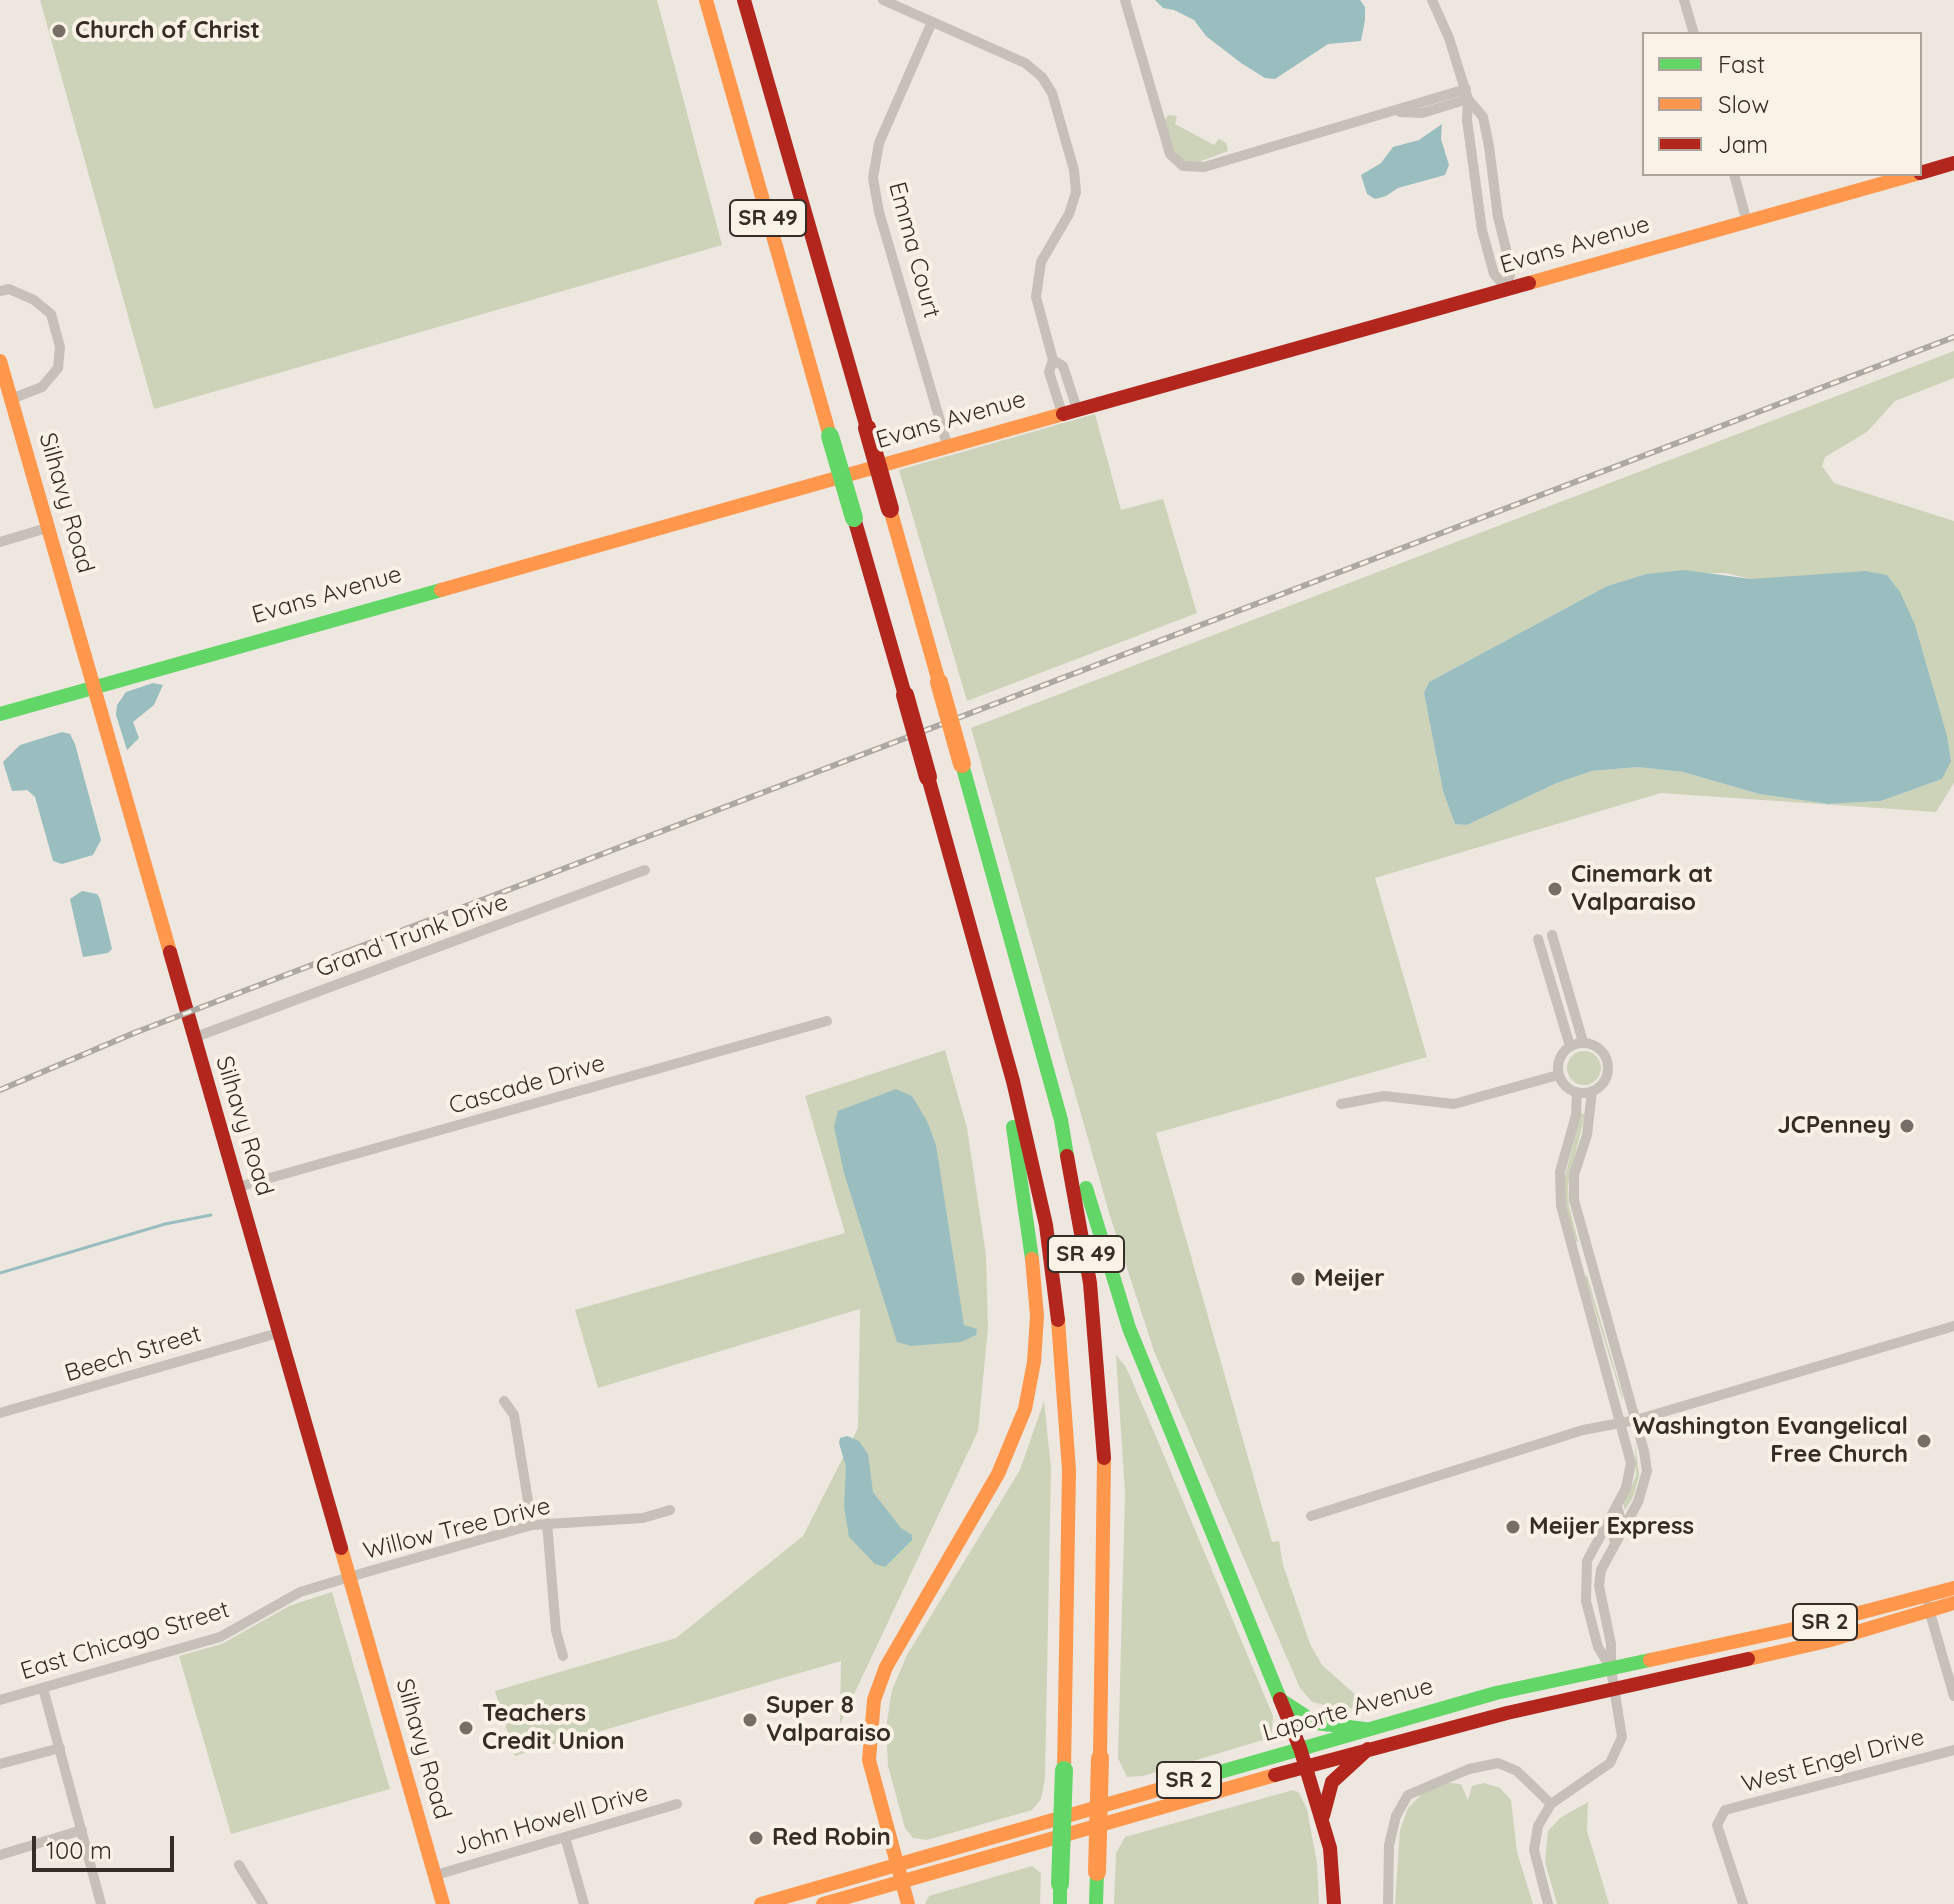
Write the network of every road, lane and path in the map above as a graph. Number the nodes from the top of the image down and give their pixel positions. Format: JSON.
{"nodes":[{"id":1,"x":706,"y":0,"type":"edge"},
{"id":2,"x":744,"y":0,"type":"edge"},
{"id":3,"x":883,"y":0,"type":"edge"},
{"id":4,"x":1125,"y":0,"type":"edge"},
{"id":5,"x":1432,"y":0,"type":"edge"},
{"id":6,"x":1684,"y":0,"type":"edge"},
{"id":7,"x":932,"y":22,"type":"junction"},
{"id":8,"x":1693,"y":32,"type":"edge"},
{"id":9,"x":1467,"y":94,"type":"junction"},
{"id":10,"x":1954,"y":163,"type":"edge"},
{"id":11,"x":1922,"y":172,"type":"edge"},
{"id":12,"x":1735,"y":176,"type":"edge"},
{"id":13,"x":1908,"y":176,"type":"edge"},
{"id":14,"x":1747,"y":222,"type":"junction"},
{"id":15,"x":1507,"y":289,"type":"junction"},
{"id":16,"x":0,"y":291,"type":"edge"},
{"id":17,"x":1053,"y":360,"type":"junction"},
{"id":18,"x":0,"y":361,"type":"edge"},
{"id":19,"x":11,"y":399,"type":"junction"},
{"id":20,"x":1069,"y":411,"type":"junction"},
{"id":21,"x":948,"y":448,"type":"junction"},
{"id":22,"x":47,"y":528,"type":"junction"},
{"id":23,"x":0,"y":542,"type":"edge"},
{"id":24,"x":93,"y":687,"type":"junction"},
{"id":25,"x":0,"y":714,"type":"edge"},
{"id":26,"x":645,"y":870,"type":"dead end"},
{"id":27,"x":1552,"y":935,"type":"dead end"},
{"id":28,"x":1538,"y":939,"type":"dead end"},
{"id":29,"x":992,"y":1006,"type":"junction"},
{"id":30,"x":827,"y":1021,"type":"dead end"},
{"id":31,"x":193,"y":1038,"type":"junction"},
{"id":32,"x":1583,"y":1042,"type":"junction"},
{"id":33,"x":1570,"y":1046,"type":"junction"},
{"id":34,"x":1558,"y":1075,"type":"junction"},
{"id":35,"x":1592,"y":1091,"type":"junction"},
{"id":36,"x":1577,"y":1092,"type":"junction"},
{"id":37,"x":1341,"y":1104,"type":"dead end"},
{"id":38,"x":1061,"y":1120,"type":"junction"},
{"id":39,"x":238,"y":1187,"type":"junction"},
{"id":40,"x":1954,"y":1326,"type":"edge"},
{"id":41,"x":278,"y":1333,"type":"junction"},
{"id":42,"x":504,"y":1401,"type":"dead end"},
{"id":43,"x":0,"y":1413,"type":"edge"},
{"id":44,"x":1636,"y":1420,"type":"junction"},
{"id":45,"x":1622,"y":1423,"type":"junction"},
{"id":46,"x":1617,"y":1506,"type":"junction"},
{"id":47,"x":670,"y":1510,"type":"dead end"},
{"id":48,"x":1311,"y":1516,"type":"dead end"},
{"id":49,"x":547,"y":1523,"type":"junction"},
{"id":50,"x":532,"y":1525,"type":"junction"},
{"id":51,"x":1612,"y":1548,"type":"junction"},
{"id":52,"x":348,"y":1577,"type":"junction"},
{"id":53,"x":1954,"y":1588,"type":"edge"},
{"id":54,"x":1954,"y":1603,"type":"edge"},
{"id":55,"x":1927,"y":1604,"type":"junction"},
{"id":56,"x":563,"y":1656,"type":"dead end"},
{"id":57,"x":1611,"y":1669,"type":"junction"},
{"id":58,"x":43,"y":1688,"type":"junction"},
{"id":59,"x":1616,"y":1690,"type":"junction"},
{"id":60,"x":1954,"y":1696,"type":"edge"},
{"id":61,"x":0,"y":1700,"type":"edge"},
{"id":62,"x":1284,"y":1702,"type":"junction"},
{"id":63,"x":1365,"y":1729,"type":"junction"},
{"id":64,"x":60,"y":1748,"type":"junction"},
{"id":65,"x":1368,"y":1749,"type":"junction"},
{"id":66,"x":1954,"y":1750,"type":"edge"},
{"id":67,"x":1303,"y":1757,"type":"junction"},
{"id":68,"x":0,"y":1764,"type":"edge"},
{"id":69,"x":677,"y":1804,"type":"dead end"},
{"id":70,"x":1551,"y":1804,"type":"junction"},
{"id":71,"x":1323,"y":1818,"type":"junction"},
{"id":72,"x":82,"y":1830,"type":"junction"},
{"id":73,"x":565,"y":1837,"type":"junction"},
{"id":74,"x":0,"y":1855,"type":"edge"},
{"id":75,"x":239,"y":1865,"type":"dead end"},
{"id":76,"x":900,"y":1873,"type":"junction"},
{"id":77,"x":436,"y":1875,"type":"junction"},
{"id":78,"x":101,"y":1904,"type":"edge"},
{"id":79,"x":263,"y":1904,"type":"edge"},
{"id":80,"x":443,"y":1904,"type":"edge"},
{"id":81,"x":584,"y":1904,"type":"edge"},
{"id":82,"x":761,"y":1904,"type":"edge"},
{"id":83,"x":823,"y":1904,"type":"edge"},
{"id":84,"x":908,"y":1904,"type":"edge"},
{"id":85,"x":1060,"y":1904,"type":"edge"},
{"id":86,"x":1096,"y":1904,"type":"edge"},
{"id":87,"x":1334,"y":1904,"type":"edge"},
{"id":88,"x":1388,"y":1904,"type":"edge"},
{"id":89,"x":1548,"y":1904,"type":"edge"},
{"id":90,"x":1743,"y":1904,"type":"edge"}],
"edges":[{"from":1,"to":29,"type":"main road","number":"SR 49","bridge":true},
{"from":2,"to":38,"type":"main road","number":"SR 49","bridge":true},
{"from":3,"to":7,"type":"street"},
{"from":4,"to":9,"type":"street"},
{"from":5,"to":9,"type":"street"},
{"from":6,"to":8,"type":"street"},
{"from":7,"to":17,"type":"street"},
{"from":7,"to":21,"type":"street","name":"Emma Court"},
{"from":9,"to":15,"type":"street"},
{"from":9,"to":15,"type":"street"},
{"from":10,"to":11,"type":"main road","name":"Evans Avenue"},
{"from":12,"to":14,"type":"street"},
{"from":13,"to":14,"type":"main road","name":"Evans Avenue"},
{"from":14,"to":15,"type":"main road","name":"Evans Avenue"},
{"from":15,"to":20,"type":"main road","name":"Evans Avenue"},
{"from":16,"to":19,"type":"street"},
{"from":17,"to":20,"type":"street"},
{"from":17,"to":20,"type":"street"},
{"from":18,"to":19,"type":"main road","name":"Silhavy Road"},
{"from":19,"to":22,"type":"main road","name":"Silhavy Road"},
{"from":20,"to":21,"type":"main road","name":"Evans Avenue"},
{"from":21,"to":24,"type":"main road","name":"Evans Avenue"},
{"from":22,"to":23,"type":"street"},
{"from":22,"to":24,"type":"main road","name":"Silhavy Road"},
{"from":24,"to":25,"type":"main road","name":"Evans Avenue"},
{"from":24,"to":31,"type":"main road","name":"Silhavy Road"},
{"from":26,"to":31,"type":"street","name":"Grand Trunk Drive"},
{"from":27,"to":32,"type":"street"},
{"from":28,"to":33,"type":"street"},
{"from":29,"to":76,"type":"main road"},
{"from":29,"to":85,"type":"main road","number":"SR 49","bridge":true},
{"from":30,"to":39,"type":"street","name":"Cascade Drive"},
{"from":31,"to":39,"type":"main road","name":"Silhavy Road"},
{"from":32,"to":33,"type":"street"},
{"from":32,"to":35,"type":"street"},
{"from":33,"to":34,"type":"street"},
{"from":34,"to":36,"type":"street"},
{"from":34,"to":37,"type":"street"},
{"from":35,"to":36,"type":"street"},
{"from":35,"to":44,"type":"street"},
{"from":36,"to":45,"type":"street"},
{"from":38,"to":62,"type":"main road"},
{"from":38,"to":86,"type":"main road","number":"SR 49","bridge":true},
{"from":39,"to":41,"type":"main road","name":"Silhavy Road"},
{"from":40,"to":44,"type":"street"},
{"from":41,"to":43,"type":"street","name":"Beech Street"},
{"from":41,"to":52,"type":"main road","name":"Silhavy Road"},
{"from":42,"to":50,"type":"street"},
{"from":44,"to":45,"type":"street"},
{"from":44,"to":51,"type":"street"},
{"from":45,"to":46,"type":"street"},
{"from":45,"to":48,"type":"street"},
{"from":46,"to":51,"type":"street"},
{"from":46,"to":57,"type":"street"},
{"from":47,"to":49,"type":"street","name":"Willow Tree Drive"},
{"from":49,"to":50,"type":"street","name":"Willow Tree Drive"},
{"from":49,"to":56,"type":"street"},
{"from":50,"to":52,"type":"street","name":"Willow Tree Drive"},
{"from":51,"to":57,"type":"street"},
{"from":52,"to":58,"type":"street","name":"East Chicago Street"},
{"from":52,"to":77,"type":"main road","name":"Silhavy Road"},
{"from":53,"to":55,"type":"main road","name":"Laporte Avenue","number":"SR 2"},
{"from":54,"to":55,"type":"main road","name":"Laporte Avenue","number":"SR 2"},
{"from":55,"to":57,"type":"main road","name":"Laporte Avenue","number":"SR 2"},
{"from":55,"to":59,"type":"main road","name":"Laporte Avenue","number":"SR 2"},
{"from":55,"to":60,"type":"street"},
{"from":57,"to":59,"type":"street"},
{"from":57,"to":63,"type":"main road","name":"Laporte Avenue","number":"SR 2"},
{"from":58,"to":61,"type":"street","name":"East Chicago Street"},
{"from":58,"to":64,"type":"street"},
{"from":59,"to":65,"type":"main road","name":"Laporte Avenue","number":"SR 2"},
{"from":59,"to":70,"type":"street"},
{"from":62,"to":63,"type":"main road"},
{"from":62,"to":67,"type":"main road"},
{"from":63,"to":67,"type":"main road","name":"Laporte Avenue","number":"SR 2"},
{"from":64,"to":68,"type":"street"},
{"from":64,"to":72,"type":"street"},
{"from":65,"to":67,"type":"main road","name":"Laporte Avenue"},
{"from":65,"to":71,"type":"main road","number":"SR 2"},
{"from":66,"to":90,"type":"street","name":"West Engel Drive"},
{"from":67,"to":71,"type":"main road"},
{"from":67,"to":76,"type":"main road","name":"Laporte Avenue","number":"SR 2"},
{"from":69,"to":73,"type":"street","name":"John Howell Drive"},
{"from":70,"to":88,"type":"street"},
{"from":70,"to":89,"type":"street"},
{"from":71,"to":87,"type":"main road","number":"SR 2"},
{"from":72,"to":74,"type":"street"},
{"from":72,"to":78,"type":"street"},
{"from":73,"to":77,"type":"street","name":"John Howell Drive"},
{"from":73,"to":81,"type":"street"},
{"from":75,"to":79,"type":"street"},
{"from":76,"to":82,"type":"main road","name":"Laporte Avenue"},
{"from":76,"to":83,"type":"main road","name":"Laporte Avenue"},
{"from":76,"to":84,"type":"main road"},
{"from":77,"to":80,"type":"main road","name":"Silhavy Road"}]}
